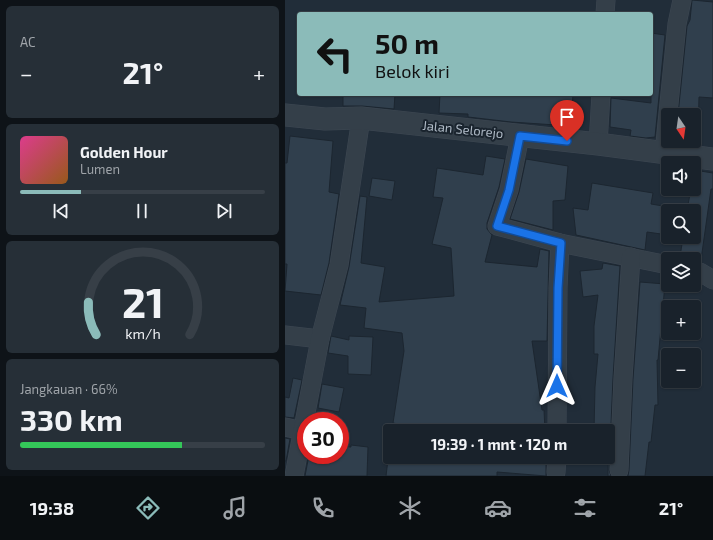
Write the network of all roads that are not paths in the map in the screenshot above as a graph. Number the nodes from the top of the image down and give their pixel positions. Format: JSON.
{"nodes":[{"id":1,"x":606,"y":0,"type":"edge"},
{"id":2,"x":682,"y":0,"type":"edge"},
{"id":3,"x":605,"y":12,"type":"edge"},
{"id":4,"x":601,"y":96,"type":"edge"},
{"id":5,"x":285,"y":115,"type":"edge"},
{"id":6,"x":361,"y":118,"type":"junction"},
{"id":7,"x":520,"y":136,"type":"junction"},
{"id":8,"x":598,"y":144,"type":"junction"},
{"id":9,"x":664,"y":153,"type":"junction"},
{"id":10,"x":713,"y":159,"type":"edge"},
{"id":11,"x":561,"y":243,"type":"junction"},
{"id":12,"x":631,"y":257,"type":"junction"},
{"id":13,"x":661,"y":263,"type":"edge"},
{"id":14,"x":701,"y":273,"type":"edge"},
{"id":15,"x":713,"y":280,"type":"edge"},
{"id":16,"x":285,"y":335,"type":"edge"},
{"id":17,"x":320,"y":339,"type":"junction"},
{"id":18,"x":307,"y":412,"type":"edge"},
{"id":19,"x":557,"y":424,"type":"edge"},
{"id":20,"x":285,"y":427,"type":"edge"},
{"id":21,"x":297,"y":430,"type":"edge"},
{"id":22,"x":297,"y":461,"type":"edge"},
{"id":23,"x":619,"y":470,"type":"dead end"},
{"id":24,"x":294,"y":476,"type":"edge"}],
"edges":[{"from":1,"to":3,"type":"street"},
{"from":2,"to":9,"type":"street"},
{"from":4,"to":8,"type":"street"},
{"from":5,"to":6,"type":"street","name":"Jalan Selorejo"},
{"from":6,"to":7,"type":"street","name":"Jalan Selorejo"},
{"from":6,"to":17,"type":"street"},
{"from":7,"to":8,"type":"street","name":"Jalan Selorejo"},
{"from":7,"to":11,"type":"street"},
{"from":8,"to":9,"type":"street","name":"Jalan Selorejo"},
{"from":9,"to":10,"type":"street","name":"Jalan Selorejo"},
{"from":11,"to":12,"type":"street"},
{"from":11,"to":19,"type":"street"},
{"from":12,"to":13,"type":"street"},
{"from":12,"to":23,"type":"street"},
{"from":14,"to":15,"type":"street"},
{"from":16,"to":17,"type":"street"},
{"from":17,"to":18,"type":"street"},
{"from":20,"to":21,"type":"street"},
{"from":22,"to":24,"type":"street"}]}
